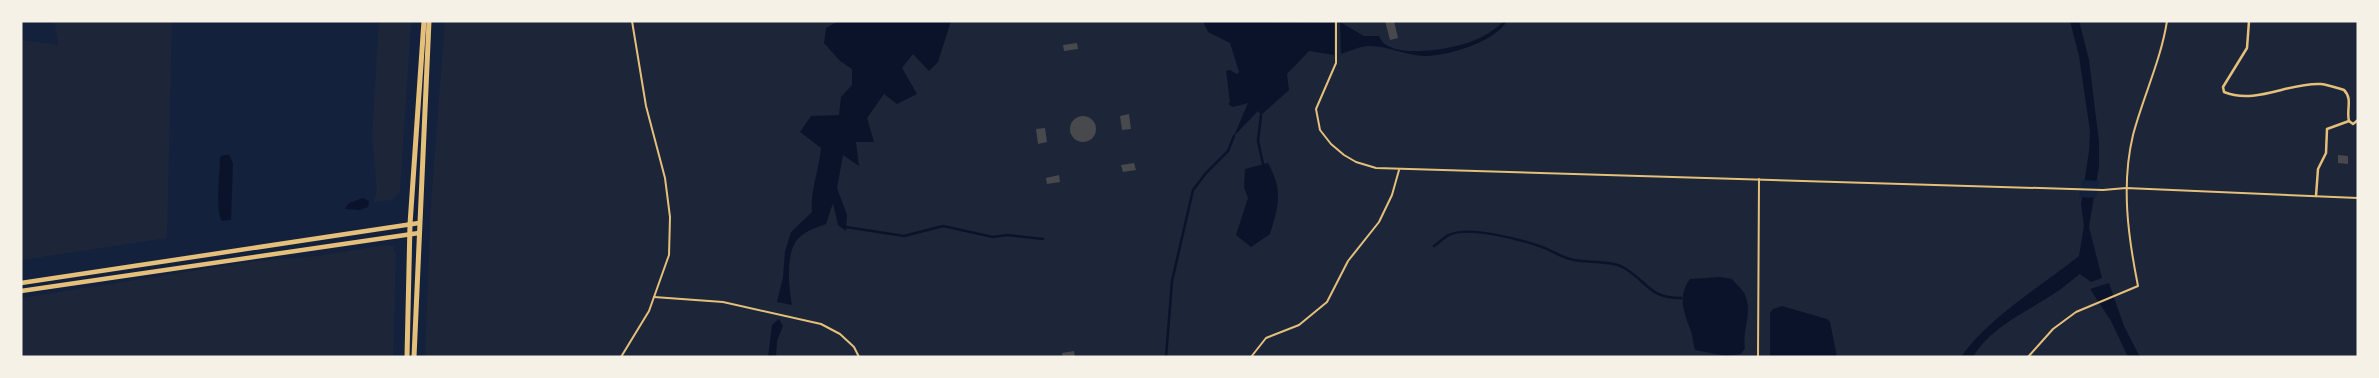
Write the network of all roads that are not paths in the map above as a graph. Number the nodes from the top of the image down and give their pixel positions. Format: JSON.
{"nodes":[{"id":1,"x":424,"y":21,"type":"edge"},
{"id":2,"x":430,"y":21,"type":"edge"},
{"id":3,"x":632,"y":21,"type":"edge"},
{"id":4,"x":1336,"y":21,"type":"edge"},
{"id":5,"x":2167,"y":21,"type":"edge"},
{"id":6,"x":2249,"y":21,"type":"edge"},
{"id":7,"x":2358,"y":120,"type":"edge"},
{"id":8,"x":2348,"y":121,"type":"junction"},
{"id":9,"x":1399,"y":170,"type":"junction"},
{"id":10,"x":1759,"y":179,"type":"junction"},
{"id":11,"x":2126,"y":188,"type":"junction"},
{"id":12,"x":2316,"y":196,"type":"junction"},
{"id":13,"x":2358,"y":198,"type":"edge"},
{"id":14,"x":419,"y":223,"type":"junction"},
{"id":15,"x":410,"y":224,"type":"junction"},
{"id":16,"x":410,"y":233,"type":"junction"},
{"id":17,"x":419,"y":233,"type":"junction"},
{"id":18,"x":21,"y":283,"type":"edge"},
{"id":19,"x":21,"y":291,"type":"edge"},
{"id":20,"x":654,"y":297,"type":"junction"},
{"id":21,"x":406,"y":357,"type":"edge"},
{"id":22,"x":414,"y":357,"type":"edge"},
{"id":23,"x":621,"y":357,"type":"edge"},
{"id":24,"x":859,"y":357,"type":"edge"},
{"id":25,"x":1251,"y":357,"type":"edge"},
{"id":26,"x":1758,"y":357,"type":"edge"},
{"id":27,"x":2028,"y":357,"type":"edge"}],
"edges":[{"from":1,"to":15,"type":"main road"},
{"from":2,"to":14,"type":"main road"},
{"from":3,"to":20,"type":"lane"},
{"from":4,"to":9,"type":"lane"},
{"from":5,"to":11,"type":"lane"},
{"from":6,"to":8,"type":"street"},
{"from":7,"to":8,"type":"street"},
{"from":8,"to":12,"type":"street"},
{"from":9,"to":10,"type":"lane"},
{"from":9,"to":25,"type":"lane"},
{"from":10,"to":11,"type":"lane"},
{"from":10,"to":26,"type":"lane"},
{"from":11,"to":12,"type":"lane"},
{"from":11,"to":27,"type":"lane"},
{"from":12,"to":13,"type":"lane"},
{"from":14,"to":15,"type":"street"},
{"from":14,"to":17,"type":"main road"},
{"from":15,"to":16,"type":"main road"},
{"from":15,"to":18,"type":"street"},
{"from":16,"to":17,"type":"street"},
{"from":16,"to":19,"type":"street"},
{"from":16,"to":21,"type":"main road"},
{"from":17,"to":22,"type":"main road"},
{"from":20,"to":23,"type":"lane"},
{"from":20,"to":24,"type":"lane"}]}
